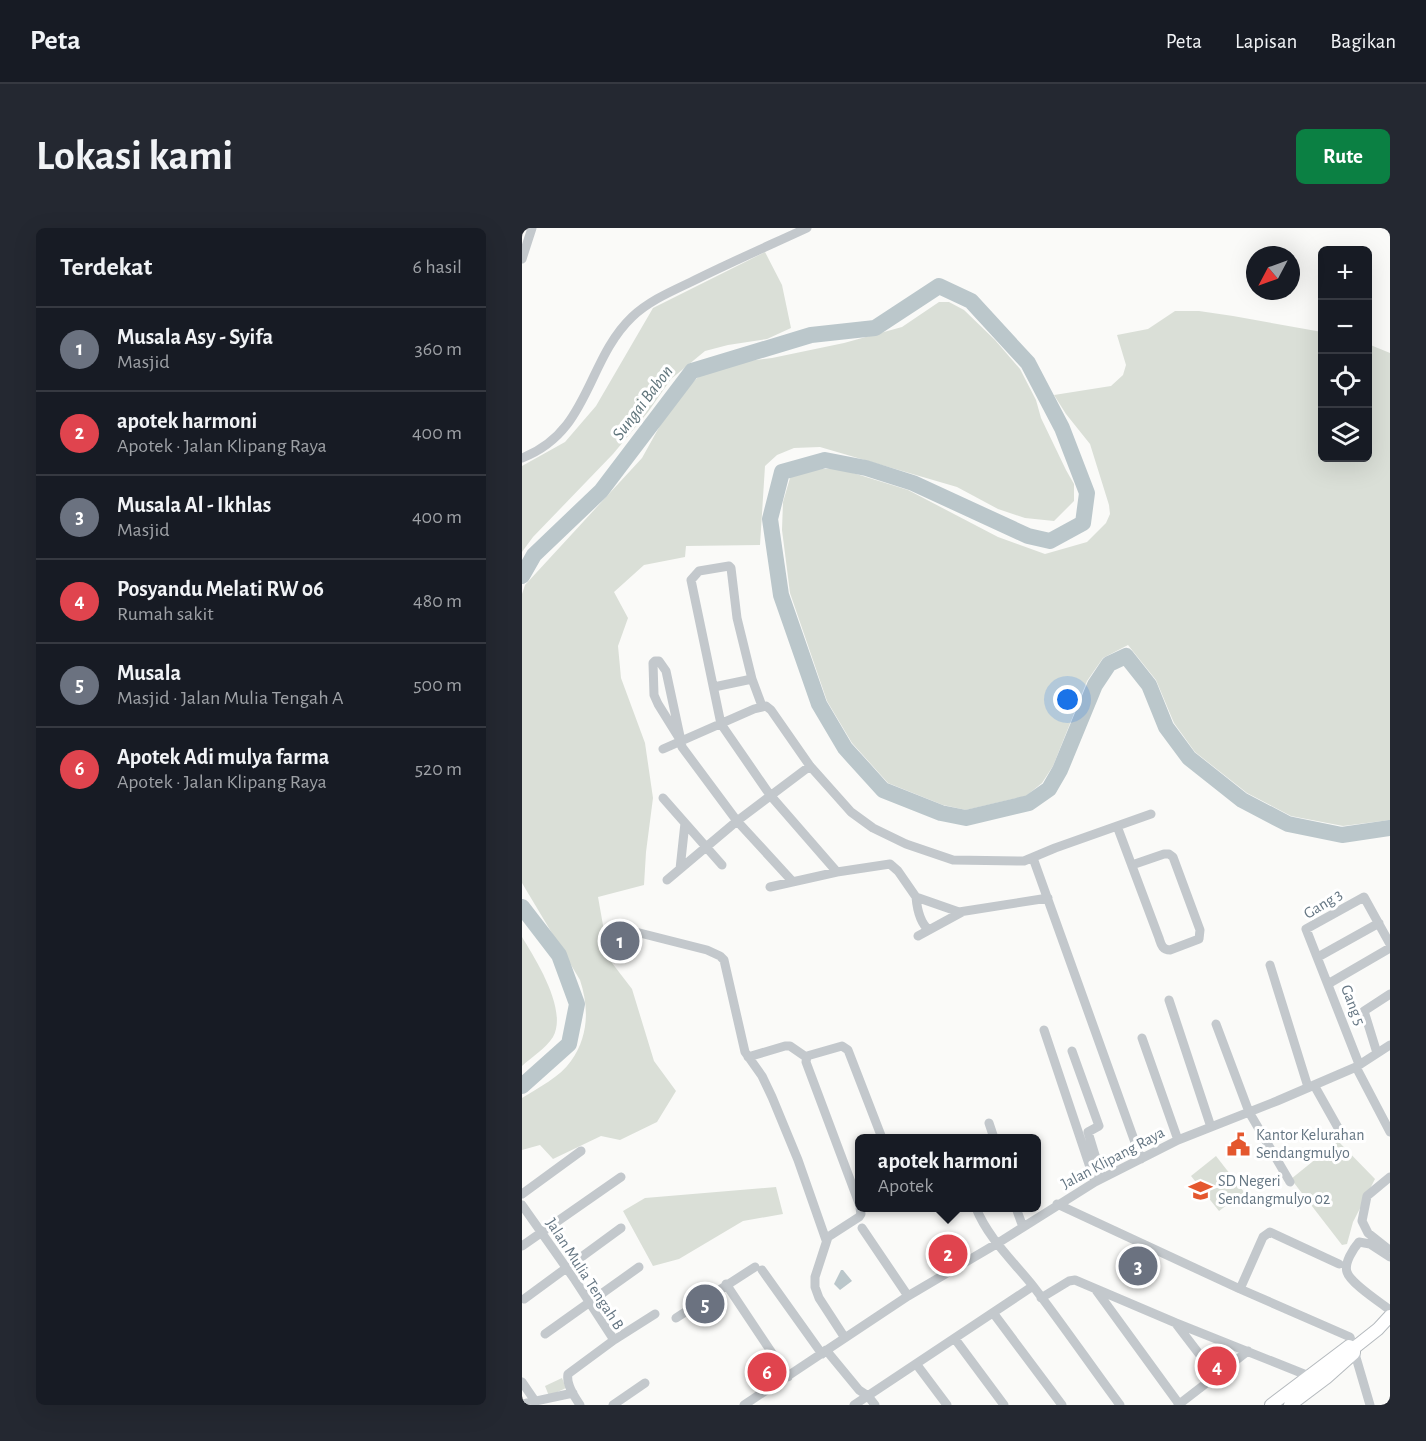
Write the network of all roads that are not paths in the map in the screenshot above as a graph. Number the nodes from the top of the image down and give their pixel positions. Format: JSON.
{"nodes":[{"id":1,"x":532,"y":228,"type":"edge"},
{"id":2,"x":807,"y":228,"type":"edge"},
{"id":3,"x":522,"y":258,"type":"edge"},
{"id":4,"x":522,"y":458,"type":"edge"},
{"id":5,"x":752,"y":679,"type":"junction"},
{"id":6,"x":714,"y":687,"type":"junction"},
{"id":7,"x":762,"y":706,"type":"junction"},
{"id":8,"x":721,"y":724,"type":"junction"},
{"id":9,"x":681,"y":741,"type":"junction"},
{"id":10,"x":663,"y":749,"type":"dead end"},
{"id":11,"x":810,"y":766,"type":"junction"},
{"id":12,"x":770,"y":795,"type":"junction"},
{"id":13,"x":663,"y":798,"type":"dead end"},
{"id":14,"x":1151,"y":814,"type":"dead end"},
{"id":15,"x":737,"y":821,"type":"junction"},
{"id":16,"x":685,"y":823,"type":"junction"},
{"id":17,"x":1118,"y":826,"type":"junction"},
{"id":18,"x":706,"y":847,"type":"junction"},
{"id":19,"x":1033,"y":858,"type":"junction"},
{"id":20,"x":722,"y":865,"type":"dead end"},
{"id":21,"x":1132,"y":866,"type":"junction"},
{"id":22,"x":680,"y":869,"type":"junction"},
{"id":23,"x":837,"y":872,"type":"junction"},
{"id":24,"x":667,"y":880,"type":"dead end"},
{"id":25,"x":793,"y":882,"type":"junction"},
{"id":26,"x":770,"y":888,"type":"dead end"},
{"id":27,"x":916,"y":897,"type":"junction"},
{"id":28,"x":1048,"y":898,"type":"junction"},
{"id":29,"x":962,"y":912,"type":"junction"},
{"id":30,"x":1378,"y":923,"type":"junction"},
{"id":31,"x":616,"y":927,"type":"dead end"},
{"id":32,"x":929,"y":930,"type":"junction"},
{"id":33,"x":918,"y":936,"type":"dead end"},
{"id":34,"x":1390,"y":946,"type":"edge"},
{"id":35,"x":1318,"y":957,"type":"junction"},
{"id":36,"x":1270,"y":965,"type":"dead end"},
{"id":37,"x":1328,"y":984,"type":"junction"},
{"id":38,"x":1390,"y":994,"type":"edge"},
{"id":39,"x":1169,"y":1000,"type":"dead end"},
{"id":40,"x":1216,"y":1024,"type":"dead end"},
{"id":41,"x":1044,"y":1030,"type":"dead end"},
{"id":42,"x":1142,"y":1038,"type":"dead end"},
{"id":43,"x":1390,"y":1045,"type":"edge"},
{"id":44,"x":1072,"y":1051,"type":"dead end"},
{"id":45,"x":1377,"y":1053,"type":"junction"},
{"id":46,"x":748,"y":1056,"type":"junction"},
{"id":47,"x":806,"y":1057,"type":"junction"},
{"id":48,"x":1357,"y":1065,"type":"junction"},
{"id":49,"x":1311,"y":1086,"type":"junction"},
{"id":50,"x":1249,"y":1112,"type":"junction"},
{"id":51,"x":989,"y":1123,"type":"dead end"},
{"id":52,"x":1211,"y":1127,"type":"junction"},
{"id":53,"x":1390,"y":1132,"type":"edge"},
{"id":54,"x":1341,"y":1133,"type":"dead end"},
{"id":55,"x":880,"y":1134,"type":"edge"},
{"id":56,"x":993,"y":1134,"type":"edge"},
{"id":57,"x":1178,"y":1140,"type":"junction"},
{"id":58,"x":581,"y":1151,"type":"dead end"},
{"id":59,"x":1141,"y":1159,"type":"junction"},
{"id":60,"x":621,"y":1177,"type":"dead end"},
{"id":61,"x":1390,"y":1177,"type":"edge"},
{"id":62,"x":1098,"y":1180,"type":"junction"},
{"id":63,"x":1290,"y":1182,"type":"dead end"},
{"id":64,"x":855,"y":1185,"type":"edge"},
{"id":65,"x":522,"y":1194,"type":"edge"},
{"id":66,"x":1057,"y":1204,"type":"junction"},
{"id":67,"x":522,"y":1205,"type":"edge"},
{"id":68,"x":861,"y":1212,"type":"edge"},
{"id":69,"x":978,"y":1212,"type":"edge"},
{"id":70,"x":1017,"y":1212,"type":"edge"},
{"id":71,"x":1023,"y":1227,"type":"junction"},
{"id":72,"x":621,"y":1228,"type":"dead end"},
{"id":73,"x":862,"y":1228,"type":"dead end"},
{"id":74,"x":541,"y":1233,"type":"junction"},
{"id":75,"x":826,"y":1240,"type":"junction"},
{"id":76,"x":998,"y":1243,"type":"junction"},
{"id":77,"x":522,"y":1246,"type":"edge"},
{"id":78,"x":1390,"y":1250,"type":"edge"},
{"id":79,"x":1390,"y":1257,"type":"edge"},
{"id":80,"x":1339,"y":1264,"type":"dead end"},
{"id":81,"x":566,"y":1267,"type":"junction"},
{"id":82,"x":639,"y":1268,"type":"dead end"},
{"id":83,"x":726,"y":1284,"type":"junction"},
{"id":84,"x":1033,"y":1286,"type":"junction"},
{"id":85,"x":1094,"y":1288,"type":"junction"},
{"id":86,"x":1240,"y":1289,"type":"junction"},
{"id":87,"x":908,"y":1296,"type":"junction"},
{"id":88,"x":1041,"y":1298,"type":"junction"},
{"id":89,"x":524,"y":1299,"type":"dead end"},
{"id":90,"x":588,"y":1303,"type":"junction"},
{"id":91,"x":1390,"y":1310,"type":"edge"},
{"id":92,"x":655,"y":1314,"type":"dead end"},
{"id":93,"x":994,"y":1314,"type":"junction"},
{"id":94,"x":1390,"y":1317,"type":"edge"},
{"id":95,"x":676,"y":1318,"type":"dead end"},
{"id":96,"x":1176,"y":1323,"type":"junction"},
{"id":97,"x":545,"y":1335,"type":"dead end"},
{"id":98,"x":845,"y":1338,"type":"junction"},
{"id":99,"x":614,"y":1340,"type":"junction"},
{"id":100,"x":955,"y":1340,"type":"junction"},
{"id":101,"x":1354,"y":1348,"type":"junction"},
{"id":102,"x":1248,"y":1351,"type":"junction"},
{"id":103,"x":824,"y":1352,"type":"junction"},
{"id":104,"x":917,"y":1365,"type":"junction"},
{"id":105,"x":1216,"y":1376,"type":"junction"},
{"id":106,"x":1309,"y":1376,"type":"junction"},
{"id":107,"x":788,"y":1377,"type":"junction"},
{"id":108,"x":522,"y":1382,"type":"edge"},
{"id":109,"x":645,"y":1383,"type":"dead end"},
{"id":110,"x":573,"y":1393,"type":"junction"},
{"id":111,"x":1292,"y":1399,"type":"edge"},
{"id":112,"x":535,"y":1401,"type":"junction"},
{"id":113,"x":861,"y":1402,"type":"edge"},
{"id":114,"x":522,"y":1404,"type":"edge"},
{"id":115,"x":580,"y":1405,"type":"edge"},
{"id":116,"x":613,"y":1405,"type":"edge"},
{"id":117,"x":744,"y":1405,"type":"edge"},
{"id":118,"x":875,"y":1405,"type":"edge"},
{"id":119,"x":947,"y":1405,"type":"edge"},
{"id":120,"x":1005,"y":1405,"type":"edge"},
{"id":121,"x":1062,"y":1405,"type":"edge"},
{"id":122,"x":1120,"y":1405,"type":"edge"},
{"id":123,"x":1178,"y":1405,"type":"edge"},
{"id":124,"x":1271,"y":1405,"type":"edge"},
{"id":125,"x":1370,"y":1405,"type":"edge"}],
"edges":[{"from":1,"to":3,"type":"street"},
{"from":2,"to":4,"type":"street"},
{"from":5,"to":6,"type":"street"},
{"from":5,"to":6,"type":"street"},
{"from":5,"to":7,"type":"street"},
{"from":6,"to":8,"type":"street"},
{"from":7,"to":8,"type":"street"},
{"from":7,"to":11,"type":"street"},
{"from":8,"to":9,"type":"street"},
{"from":8,"to":12,"type":"street"},
{"from":9,"to":9,"type":"street"},
{"from":9,"to":10,"type":"street"},
{"from":9,"to":15,"type":"street"},
{"from":11,"to":12,"type":"street"},
{"from":11,"to":19,"type":"street"},
{"from":12,"to":15,"type":"street"},
{"from":12,"to":23,"type":"street"},
{"from":13,"to":16,"type":"street"},
{"from":14,"to":17,"type":"street"},
{"from":15,"to":18,"type":"street"},
{"from":15,"to":25,"type":"street"},
{"from":16,"to":18,"type":"street"},
{"from":16,"to":22,"type":"street"},
{"from":17,"to":19,"type":"street"},
{"from":17,"to":21,"type":"street"},
{"from":18,"to":20,"type":"street"},
{"from":18,"to":22,"type":"street"},
{"from":19,"to":28,"type":"street"},
{"from":21,"to":21,"type":"street"},
{"from":22,"to":24,"type":"street"},
{"from":23,"to":25,"type":"street"},
{"from":23,"to":27,"type":"street"},
{"from":25,"to":26,"type":"street"},
{"from":27,"to":29,"type":"street"},
{"from":27,"to":32,"type":"street"},
{"from":28,"to":29,"type":"street"},
{"from":28,"to":59,"type":"street"},
{"from":29,"to":32,"type":"street"},
{"from":30,"to":34,"type":"street","name":"Gang 3"},
{"from":30,"to":35,"type":"street"},
{"from":30,"to":35,"type":"street","name":"Gang 3"},
{"from":31,"to":46,"type":"street"},
{"from":32,"to":33,"type":"street"},
{"from":34,"to":37,"type":"street"},
{"from":35,"to":37,"type":"street","name":"Gang 5"},
{"from":36,"to":49,"type":"street"},
{"from":37,"to":48,"type":"street","name":"Gang 5"},
{"from":38,"to":45,"type":"street"},
{"from":39,"to":52,"type":"street"},
{"from":40,"to":50,"type":"street"},
{"from":41,"to":62,"type":"street"},
{"from":42,"to":57,"type":"street"},
{"from":43,"to":45,"type":"street","name":"Jalan Klipang Raya"},
{"from":44,"to":62,"type":"street"},
{"from":45,"to":48,"type":"street","name":"Jalan Klipang Raya"},
{"from":46,"to":47,"type":"street"},
{"from":46,"to":75,"type":"street"},
{"from":47,"to":55,"type":"street"},
{"from":47,"to":64,"type":"street"},
{"from":48,"to":49,"type":"street","name":"Jalan Klipang Raya"},
{"from":48,"to":53,"type":"street","name":"Gang 5"},
{"from":49,"to":50,"type":"street","name":"Jalan Klipang Raya"},
{"from":49,"to":54,"type":"street"},
{"from":50,"to":52,"type":"street","name":"Jalan Klipang Raya"},
{"from":50,"to":63,"type":"street"},
{"from":51,"to":56,"type":"street"},
{"from":52,"to":57,"type":"street","name":"Jalan Klipang Raya"},
{"from":57,"to":59,"type":"street","name":"Jalan Klipang Raya"},
{"from":58,"to":65,"type":"street"},
{"from":59,"to":62,"type":"street","name":"Jalan Klipang Raya"},
{"from":60,"to":74,"type":"street"},
{"from":61,"to":78,"type":"street"},
{"from":62,"to":66,"type":"street","name":"Jalan Klipang Raya"},
{"from":66,"to":71,"type":"street","name":"Jalan Klipang Raya"},
{"from":66,"to":86,"type":"street"},
{"from":67,"to":74,"type":"street","name":"Jalan Mulia Tengah B"},
{"from":68,"to":75,"type":"street"},
{"from":69,"to":76,"type":"street"},
{"from":70,"to":71,"type":"street"},
{"from":71,"to":76,"type":"street","name":"Jalan Klipang Raya"},
{"from":72,"to":81,"type":"street"},
{"from":73,"to":87,"type":"street"},
{"from":74,"to":77,"type":"street"},
{"from":74,"to":81,"type":"street","name":"Jalan Mulia Tengah B"},
{"from":75,"to":98,"type":"street"},
{"from":76,"to":84,"type":"street"},
{"from":76,"to":87,"type":"street","name":"Jalan Klipang Raya"},
{"from":79,"to":91,"type":"street"},
{"from":80,"to":86,"type":"street"},
{"from":81,"to":89,"type":"street"},
{"from":81,"to":90,"type":"street","name":"Jalan Mulia Tengah B"},
{"from":82,"to":90,"type":"street"},
{"from":83,"to":95,"type":"street"},
{"from":83,"to":103,"type":"street"},
{"from":83,"to":107,"type":"street"},
{"from":84,"to":88,"type":"street"},
{"from":84,"to":93,"type":"street"},
{"from":85,"to":88,"type":"street"},
{"from":85,"to":96,"type":"street"},
{"from":85,"to":123,"type":"street"},
{"from":86,"to":101,"type":"street"},
{"from":87,"to":98,"type":"street","name":"Jalan Klipang Raya"},
{"from":88,"to":122,"type":"street"},
{"from":90,"to":97,"type":"street"},
{"from":90,"to":99,"type":"street","name":"Jalan Mulia Tengah B"},
{"from":92,"to":99,"type":"street"},
{"from":93,"to":100,"type":"street"},
{"from":93,"to":121,"type":"street"},
{"from":94,"to":101,"type":"main road"},
{"from":96,"to":102,"type":"street"},
{"from":96,"to":105,"type":"street"},
{"from":98,"to":103,"type":"street","name":"Jalan Klipang Raya"},
{"from":99,"to":110,"type":"street","name":"Jalan Mulia Tengah B"},
{"from":100,"to":104,"type":"street"},
{"from":100,"to":120,"type":"street"},
{"from":101,"to":106,"type":"main road"},
{"from":101,"to":111,"type":"main road"},
{"from":101,"to":125,"type":"street"},
{"from":102,"to":105,"type":"street"},
{"from":102,"to":106,"type":"street"},
{"from":103,"to":107,"type":"street","name":"Jalan Klipang Raya"},
{"from":103,"to":113,"type":"street"},
{"from":104,"to":113,"type":"street"},
{"from":104,"to":119,"type":"street"},
{"from":105,"to":123,"type":"street"},
{"from":106,"to":111,"type":"main road"},
{"from":107,"to":117,"type":"street","name":"Jalan Klipang Raya"},
{"from":108,"to":112,"type":"street"},
{"from":109,"to":116,"type":"street"},
{"from":110,"to":112,"type":"street"},
{"from":110,"to":115,"type":"street"},
{"from":111,"to":124,"type":"main road"},
{"from":112,"to":114,"type":"street"},
{"from":113,"to":118,"type":"street"}]}
